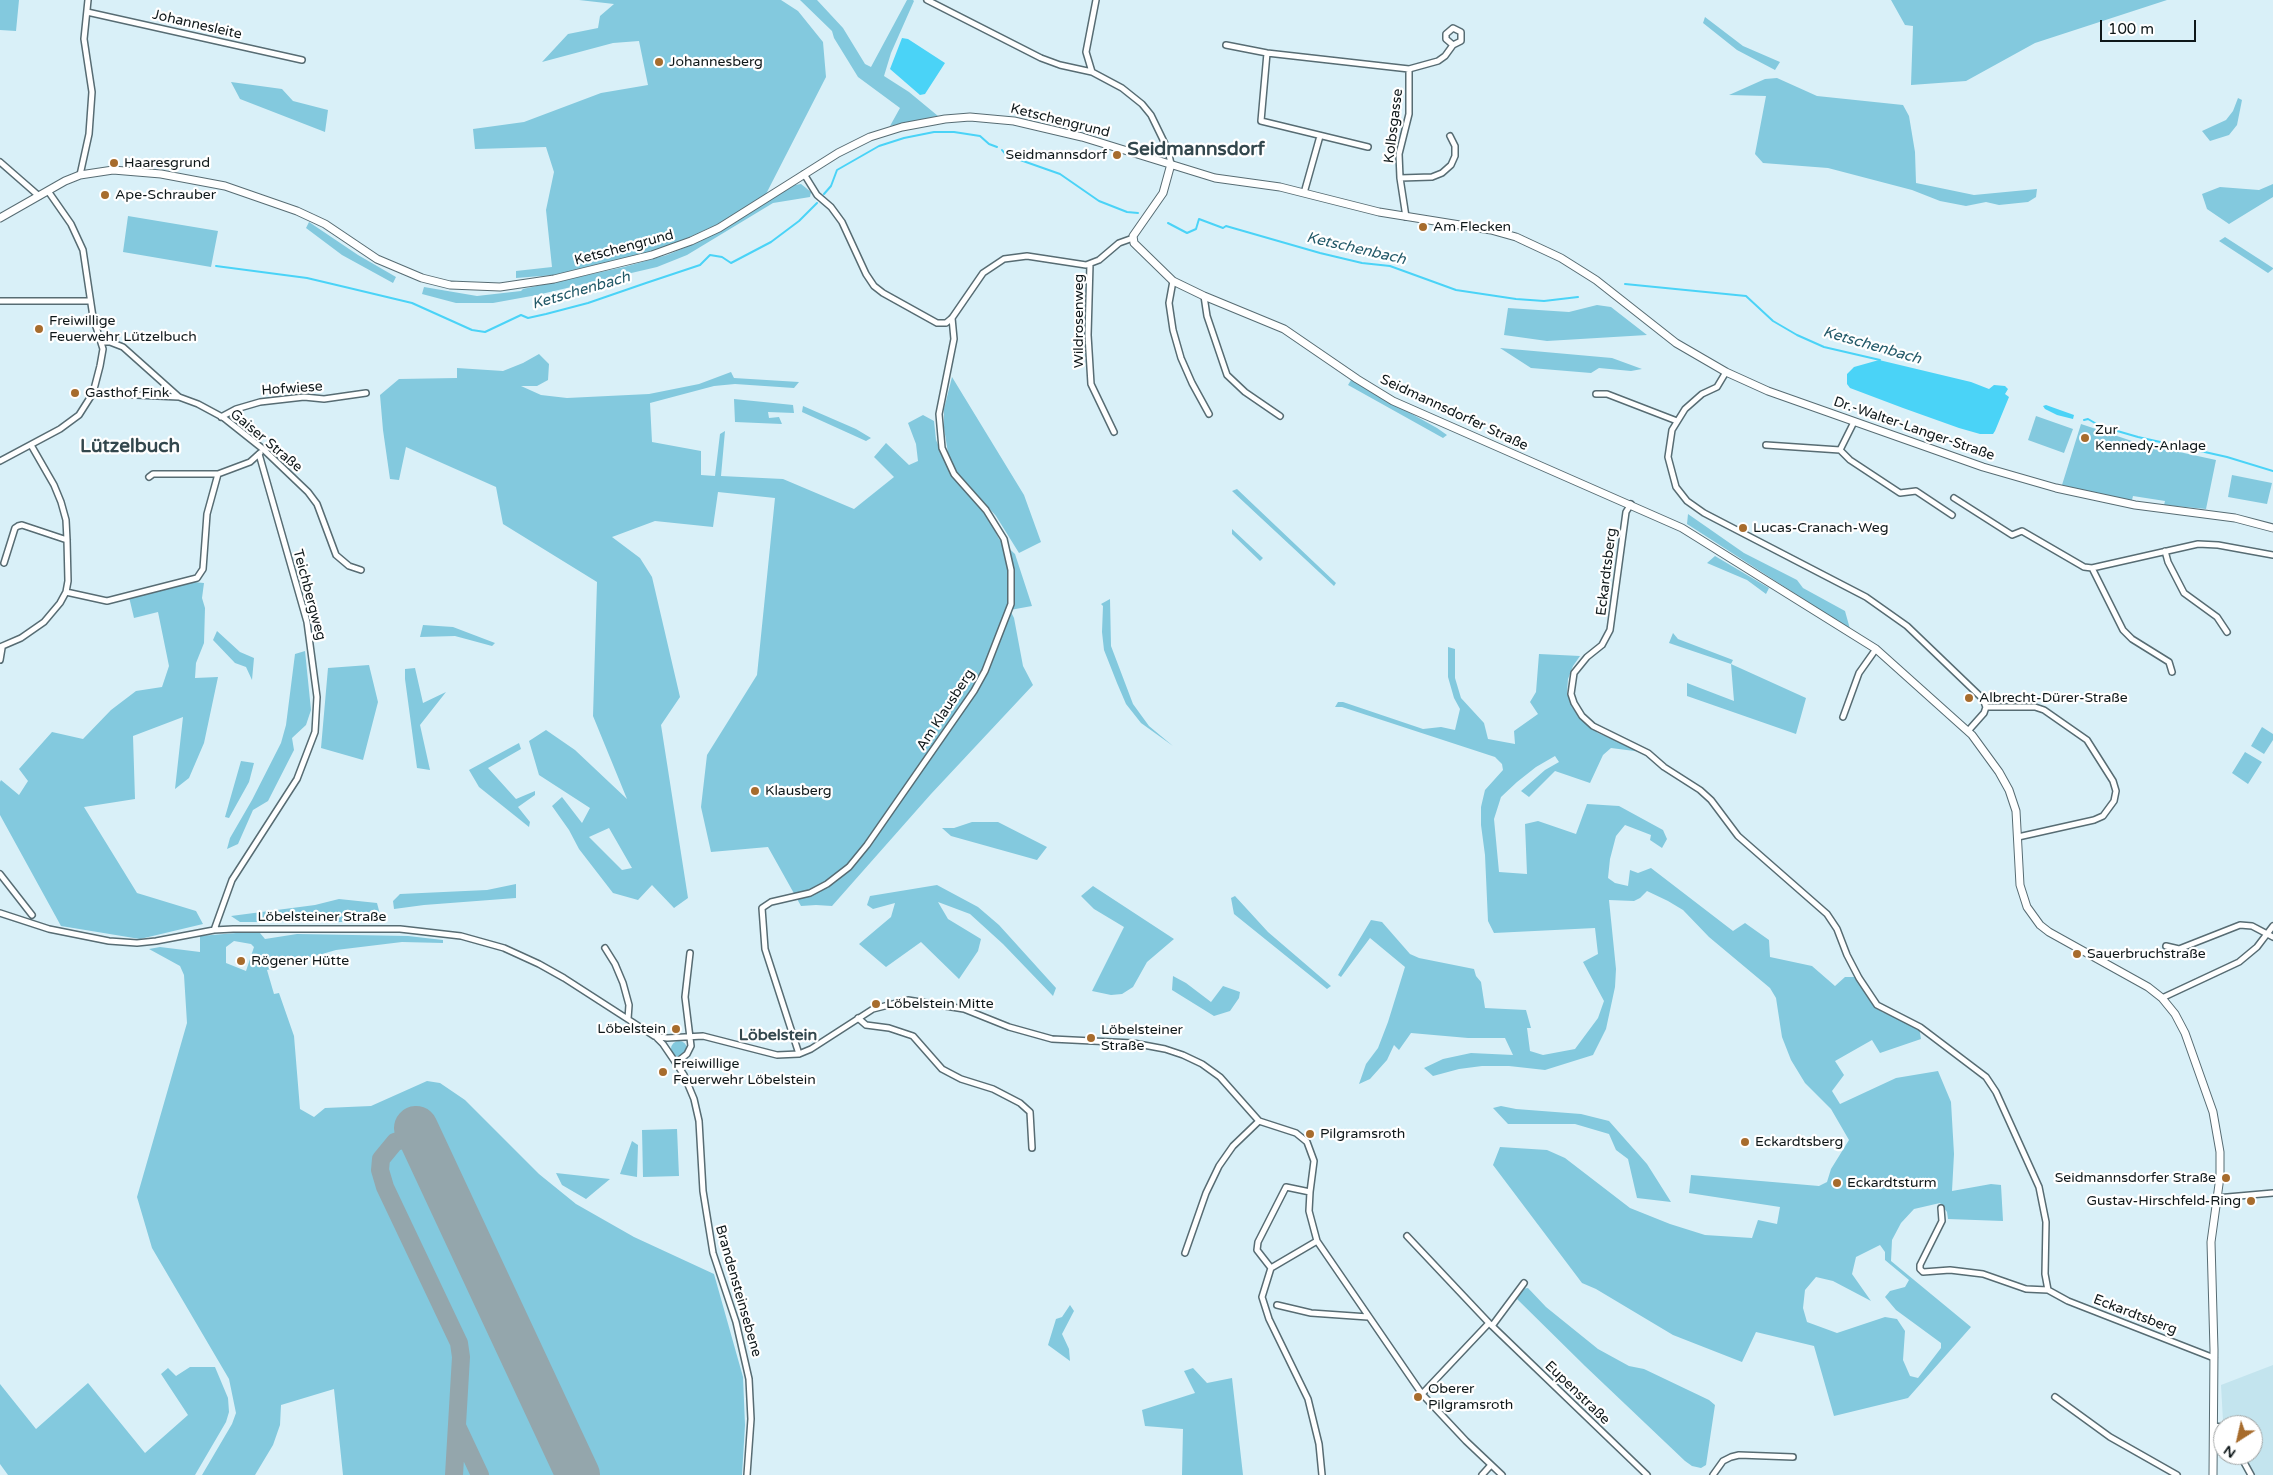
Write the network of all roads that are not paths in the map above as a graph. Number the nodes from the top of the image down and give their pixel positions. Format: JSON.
{"nodes":[{"id":1,"x":88,"y":0,"type":"edge"},
{"id":2,"x":927,"y":0,"type":"edge"},
{"id":3,"x":1096,"y":0,"type":"edge"},
{"id":4,"x":87,"y":12,"type":"junction"},
{"id":5,"x":1226,"y":45,"type":"dead end"},
{"id":6,"x":1453,"y":45,"type":"dead end"},
{"id":7,"x":1267,"y":53,"type":"junction"},
{"id":8,"x":302,"y":60,"type":"dead end"},
{"id":9,"x":1409,"y":70,"type":"junction"},
{"id":10,"x":1092,"y":72,"type":"junction"},
{"id":11,"x":1320,"y":136,"type":"junction"},
{"id":12,"x":1450,"y":136,"type":"dead end"},
{"id":13,"x":1368,"y":147,"type":"dead end"},
{"id":14,"x":0,"y":162,"type":"edge"},
{"id":15,"x":1171,"y":164,"type":"junction"},
{"id":16,"x":804,"y":174,"type":"junction"},
{"id":17,"x":80,"y":175,"type":"junction"},
{"id":18,"x":1400,"y":178,"type":"junction"},
{"id":19,"x":48,"y":191,"type":"junction"},
{"id":20,"x":1304,"y":193,"type":"junction"},
{"id":21,"x":39,"y":196,"type":"junction"},
{"id":22,"x":1406,"y":216,"type":"junction"},
{"id":23,"x":0,"y":218,"type":"edge"},
{"id":24,"x":1133,"y":238,"type":"junction"},
{"id":25,"x":1090,"y":264,"type":"junction"},
{"id":26,"x":1580,"y":270,"type":"joint"},
{"id":27,"x":1173,"y":280,"type":"junction"},
{"id":28,"x":1204,"y":296,"type":"junction"},
{"id":29,"x":90,"y":300,"type":"junction"},
{"id":30,"x":0,"y":301,"type":"edge"},
{"id":31,"x":952,"y":318,"type":"junction"},
{"id":32,"x":102,"y":342,"type":"junction"},
{"id":33,"x":1726,"y":372,"type":"junction"},
{"id":34,"x":93,"y":393,"type":"junction"},
{"id":35,"x":366,"y":393,"type":"dead end"},
{"id":36,"x":1596,"y":394,"type":"dead end"},
{"id":37,"x":179,"y":397,"type":"junction"},
{"id":38,"x":1209,"y":414,"type":"dead end"},
{"id":39,"x":1280,"y":416,"type":"dead end"},
{"id":40,"x":222,"y":417,"type":"junction"},
{"id":41,"x":1677,"y":421,"type":"junction"},
{"id":42,"x":1854,"y":422,"type":"junction"},
{"id":43,"x":1114,"y":432,"type":"dead end"},
{"id":44,"x":31,"y":445,"type":"junction"},
{"id":45,"x":1766,"y":445,"type":"dead end"},
{"id":46,"x":264,"y":449,"type":"junction"},
{"id":47,"x":1840,"y":450,"type":"junction"},
{"id":48,"x":259,"y":454,"type":"junction"},
{"id":49,"x":0,"y":461,"type":"edge"},
{"id":50,"x":218,"y":474,"type":"junction"},
{"id":51,"x":149,"y":477,"type":"dead end"},
{"id":52,"x":1954,"y":498,"type":"dead end"},
{"id":53,"x":1631,"y":504,"type":"junction"},
{"id":54,"x":1952,"y":515,"type":"dead end"},
{"id":55,"x":2273,"y":528,"type":"edge"},
{"id":56,"x":67,"y":540,"type":"junction"},
{"id":57,"x":2166,"y":551,"type":"junction"},
{"id":58,"x":2273,"y":556,"type":"edge"},
{"id":59,"x":4,"y":563,"type":"dead end"},
{"id":60,"x":2092,"y":568,"type":"junction"},
{"id":61,"x":361,"y":570,"type":"dead end"},
{"id":62,"x":66,"y":592,"type":"junction"},
{"id":63,"x":2226,"y":632,"type":"dead end"},
{"id":64,"x":1,"y":648,"type":"edge"},
{"id":65,"x":1876,"y":649,"type":"junction"},
{"id":66,"x":0,"y":660,"type":"edge"},
{"id":67,"x":2172,"y":672,"type":"dead end"},
{"id":68,"x":1986,"y":708,"type":"junction"},
{"id":69,"x":1843,"y":717,"type":"dead end"},
{"id":70,"x":1968,"y":731,"type":"junction"},
{"id":71,"x":2018,"y":837,"type":"junction"},
{"id":72,"x":0,"y":874,"type":"edge"},
{"id":73,"x":0,"y":913,"type":"edge"},
{"id":74,"x":32,"y":914,"type":"dead end"},
{"id":75,"x":2273,"y":926,"type":"edge"},
{"id":76,"x":214,"y":930,"type":"junction"},
{"id":77,"x":2270,"y":936,"type":"edge"},
{"id":78,"x":2166,"y":946,"type":"dead end"},
{"id":79,"x":605,"y":948,"type":"dead end"},
{"id":80,"x":690,"y":953,"type":"dead end"},
{"id":81,"x":2162,"y":998,"type":"junction"},
{"id":82,"x":858,"y":1018,"type":"junction"},
{"id":83,"x":628,"y":1019,"type":"junction"},
{"id":84,"x":654,"y":1036,"type":"junction"},
{"id":85,"x":689,"y":1036,"type":"junction"},
{"id":86,"x":799,"y":1054,"type":"junction"},
{"id":87,"x":677,"y":1062,"type":"junction"},
{"id":88,"x":1259,"y":1121,"type":"junction"},
{"id":89,"x":1032,"y":1148,"type":"dead end"},
{"id":90,"x":1310,"y":1192,"type":"junction"},
{"id":91,"x":2273,"y":1193,"type":"edge"},
{"id":92,"x":2216,"y":1198,"type":"junction"},
{"id":93,"x":1941,"y":1208,"type":"dead end"},
{"id":94,"x":1406,"y":1236,"type":"dead end"},
{"id":95,"x":1317,"y":1241,"type":"junction"},
{"id":96,"x":1184,"y":1253,"type":"dead end"},
{"id":97,"x":1271,"y":1268,"type":"junction"},
{"id":98,"x":1524,"y":1283,"type":"dead end"},
{"id":99,"x":2048,"y":1290,"type":"junction"},
{"id":100,"x":1264,"y":1304,"type":"junction"},
{"id":101,"x":1270,"y":1304,"type":"dead end"},
{"id":102,"x":1277,"y":1305,"type":"dead end"},
{"id":103,"x":1368,"y":1317,"type":"junction"},
{"id":104,"x":1491,"y":1324,"type":"junction"},
{"id":105,"x":2214,"y":1358,"type":"junction"},
{"id":106,"x":1422,"y":1394,"type":"junction"},
{"id":107,"x":2055,"y":1397,"type":"dead end"},
{"id":108,"x":2214,"y":1415,"type":"edge"},
{"id":109,"x":1793,"y":1457,"type":"dead end"},
{"id":110,"x":1491,"y":1465,"type":"junction"},
{"id":111,"x":747,"y":1475,"type":"edge"},
{"id":112,"x":1322,"y":1475,"type":"edge"},
{"id":113,"x":1482,"y":1475,"type":"edge"},
{"id":114,"x":1502,"y":1475,"type":"edge"},
{"id":115,"x":1647,"y":1475,"type":"edge"},
{"id":116,"x":1713,"y":1475,"type":"edge"},
{"id":117,"x":2177,"y":1475,"type":"edge"}],
"edges":[{"from":1,"to":4,"type":"street"},
{"from":2,"to":10,"type":"street"},
{"from":3,"to":10,"type":"street"},
{"from":4,"to":8,"type":"street","name":"Johannesleite"},
{"from":4,"to":17,"type":"street"},
{"from":5,"to":7,"type":"street"},
{"from":6,"to":9,"type":"street","name":"Kolbsgasse"},
{"from":7,"to":9,"type":"street"},
{"from":7,"to":11,"type":"street"},
{"from":9,"to":18,"type":"street","name":"Kolbsgasse"},
{"from":10,"to":15,"type":"street"},
{"from":11,"to":13,"type":"street"},
{"from":11,"to":20,"type":"street"},
{"from":12,"to":18,"type":"street","name":"Kolbsgasse"},
{"from":14,"to":21,"type":"street"},
{"from":15,"to":16,"type":"street","name":"Ketschengrund"},
{"from":15,"to":20,"type":"street","name":"Ketschengrund"},
{"from":15,"to":24,"type":"street"},
{"from":16,"to":17,"type":"street","name":"Ketschengrund"},
{"from":16,"to":31,"type":"street"},
{"from":17,"to":19,"type":"street"},
{"from":18,"to":22,"type":"street","name":"Kolbsgasse"},
{"from":19,"to":21,"type":"street"},
{"from":19,"to":29,"type":"street"},
{"from":20,"to":22,"type":"street","name":"Ketschengrund"},
{"from":21,"to":23,"type":"street"},
{"from":22,"to":26,"type":"street","name":"Ketschengrund"},
{"from":24,"to":25,"type":"street"},
{"from":24,"to":27,"type":"street","name":"Seidmannsdorfer Straße"},
{"from":25,"to":31,"type":"street"},
{"from":25,"to":43,"type":"street","name":"Wildrosenweg"},
{"from":26,"to":33,"type":"street","name":"Dr.-Walter-Langer-Straße"},
{"from":27,"to":28,"type":"street","name":"Seidmannsdorfer Straße"},
{"from":27,"to":38,"type":"street"},
{"from":28,"to":39,"type":"street"},
{"from":28,"to":53,"type":"street","name":"Seidmannsdorfer Straße"},
{"from":29,"to":30,"type":"street"},
{"from":29,"to":32,"type":"street"},
{"from":31,"to":86,"type":"street","name":"Am Klausberg"},
{"from":32,"to":34,"type":"street"},
{"from":32,"to":37,"type":"street","name":"Gaiser Straße"},
{"from":33,"to":41,"type":"street"},
{"from":33,"to":42,"type":"street","name":"Dr.-Walter-Langer-Straße"},
{"from":34,"to":37,"type":"street"},
{"from":34,"to":44,"type":"street"},
{"from":35,"to":40,"type":"street","name":"Hofwiese"},
{"from":36,"to":41,"type":"street"},
{"from":37,"to":40,"type":"street","name":"Gaiser Straße"},
{"from":40,"to":46,"type":"street","name":"Gaiser Straße"},
{"from":41,"to":68,"type":"street"},
{"from":42,"to":47,"type":"street"},
{"from":42,"to":55,"type":"street","name":"Dr.-Walter-Langer-Straße"},
{"from":44,"to":49,"type":"street"},
{"from":44,"to":56,"type":"street"},
{"from":45,"to":47,"type":"street"},
{"from":46,"to":48,"type":"street"},
{"from":46,"to":61,"type":"street","name":"Gaiser Straße"},
{"from":47,"to":54,"type":"street"},
{"from":48,"to":50,"type":"street"},
{"from":48,"to":76,"type":"street","name":"Teichbergweg"},
{"from":50,"to":51,"type":"street"},
{"from":50,"to":62,"type":"street"},
{"from":52,"to":60,"type":"street"},
{"from":53,"to":65,"type":"street","name":"Seidmannsdorfer Straße"},
{"from":53,"to":99,"type":"street","name":"Eckardtsberg"},
{"from":56,"to":59,"type":"street"},
{"from":56,"to":62,"type":"street"},
{"from":57,"to":58,"type":"street"},
{"from":57,"to":60,"type":"street"},
{"from":57,"to":63,"type":"street"},
{"from":60,"to":67,"type":"street"},
{"from":62,"to":64,"type":"street"},
{"from":64,"to":66,"type":"street"},
{"from":65,"to":69,"type":"street"},
{"from":65,"to":70,"type":"street","name":"Seidmannsdorfer Straße"},
{"from":68,"to":70,"type":"street"},
{"from":68,"to":71,"type":"street"},
{"from":70,"to":71,"type":"street","name":"Seidmannsdorfer Straße"},
{"from":71,"to":81,"type":"street","name":"Seidmannsdorfer Straße"},
{"from":72,"to":74,"type":"street"},
{"from":73,"to":76,"type":"street","name":"Löbelsteiner Straße"},
{"from":75,"to":77,"type":"street"},
{"from":76,"to":83,"type":"street","name":"Löbelsteiner Straße"},
{"from":77,"to":78,"type":"street"},
{"from":77,"to":81,"type":"street"},
{"from":79,"to":83,"type":"street"},
{"from":80,"to":85,"type":"street"},
{"from":81,"to":92,"type":"street","name":"Seidmannsdorfer Straße"},
{"from":82,"to":86,"type":"street"},
{"from":82,"to":88,"type":"street"},
{"from":82,"to":89,"type":"street"},
{"from":83,"to":84,"type":"street","name":"Löbelsteiner Straße"},
{"from":84,"to":85,"type":"street"},
{"from":84,"to":87,"type":"street","name":"Brandensteinsebene"},
{"from":85,"to":86,"type":"street"},
{"from":85,"to":87,"type":"street"},
{"from":87,"to":111,"type":"street","name":"Brandensteinsebene"},
{"from":88,"to":90,"type":"street"},
{"from":88,"to":96,"type":"street"},
{"from":90,"to":95,"type":"street"},
{"from":90,"to":97,"type":"street"},
{"from":91,"to":92,"type":"street"},
{"from":92,"to":105,"type":"street","name":"Seidmannsdorfer Straße"},
{"from":93,"to":99,"type":"street","name":"Eckardtsberg"},
{"from":94,"to":104,"type":"street","name":"Eupenstraße"},
{"from":95,"to":97,"type":"street"},
{"from":95,"to":103,"type":"street"},
{"from":97,"to":100,"type":"street"},
{"from":98,"to":104,"type":"street"},
{"from":99,"to":105,"type":"street","name":"Eckardtsberg"},
{"from":100,"to":101,"type":"street"},
{"from":100,"to":112,"type":"street"},
{"from":102,"to":103,"type":"street"},
{"from":103,"to":106,"type":"street"},
{"from":104,"to":106,"type":"street"},
{"from":104,"to":115,"type":"street","name":"Eupenstraße"},
{"from":105,"to":108,"type":"street","name":"Seidmannsdorfer Straße"},
{"from":106,"to":110,"type":"street"},
{"from":107,"to":117,"type":"street"},
{"from":109,"to":116,"type":"street"},
{"from":110,"to":113,"type":"street"},
{"from":110,"to":114,"type":"street"}]}
